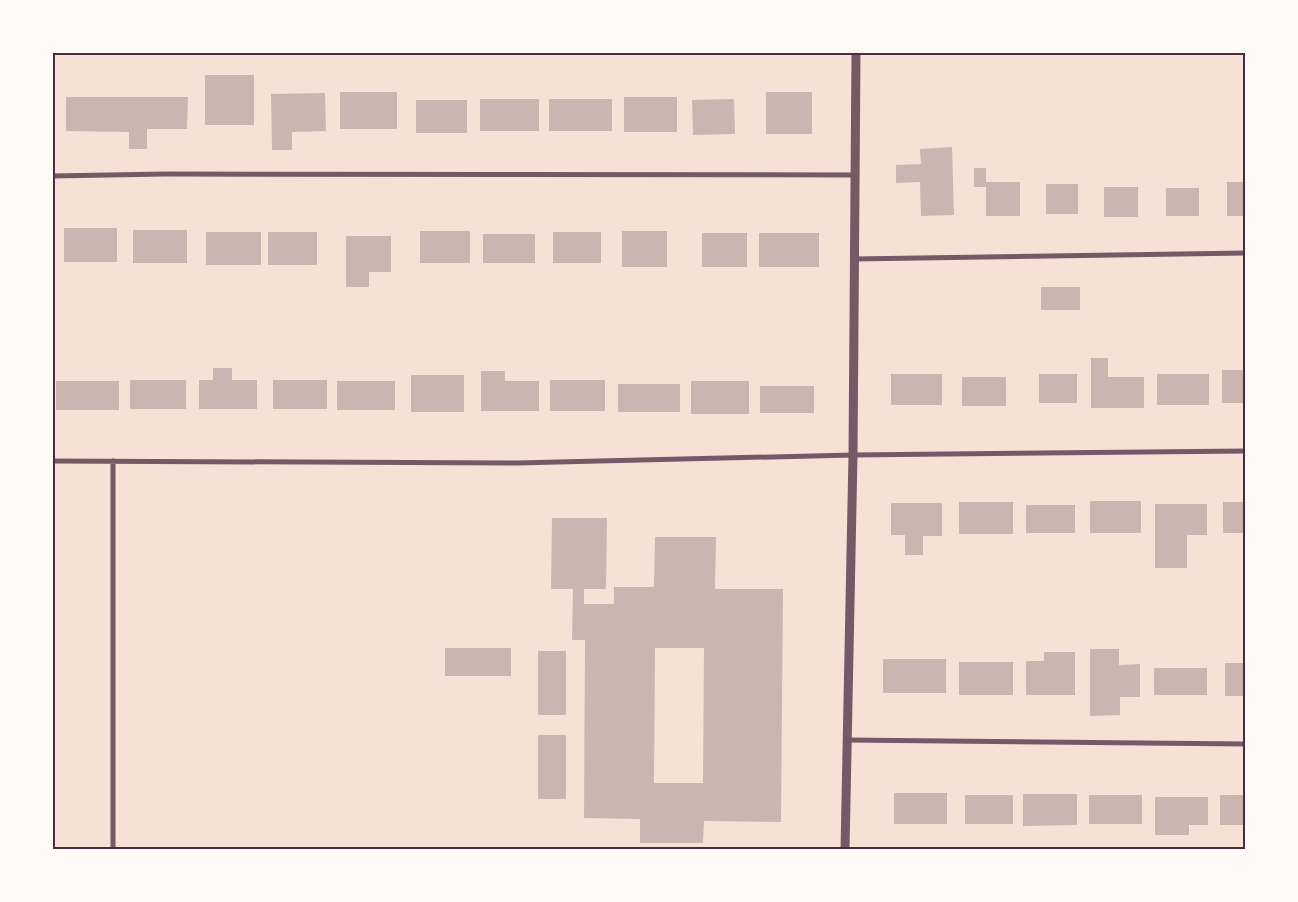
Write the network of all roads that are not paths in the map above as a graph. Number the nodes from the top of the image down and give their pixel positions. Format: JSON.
{"nodes":[{"id":1,"x":856,"y":52,"type":"edge"},
{"id":2,"x":854,"y":175,"type":"junction"},
{"id":3,"x":52,"y":176,"type":"edge"},
{"id":4,"x":1246,"y":253,"type":"edge"},
{"id":5,"x":854,"y":260,"type":"junction"},
{"id":6,"x":1246,"y":450,"type":"edge"},
{"id":7,"x":853,"y":455,"type":"junction"},
{"id":8,"x":52,"y":461,"type":"edge"},
{"id":9,"x":113,"y":461,"type":"junction"},
{"id":10,"x":848,"y":740,"type":"junction"},
{"id":11,"x":1246,"y":744,"type":"edge"},
{"id":12,"x":112,"y":850,"type":"edge"},
{"id":13,"x":845,"y":850,"type":"edge"}],
"edges":[{"from":1,"to":2,"type":"street"},
{"from":2,"to":3,"type":"street"},
{"from":2,"to":5,"type":"street"},
{"from":4,"to":5,"type":"street"},
{"from":5,"to":7,"type":"street"},
{"from":6,"to":7,"type":"street"},
{"from":7,"to":9,"type":"street"},
{"from":7,"to":10,"type":"street"},
{"from":8,"to":9,"type":"street"},
{"from":9,"to":12,"type":"street"},
{"from":10,"to":11,"type":"street"},
{"from":10,"to":13,"type":"street"}]}
